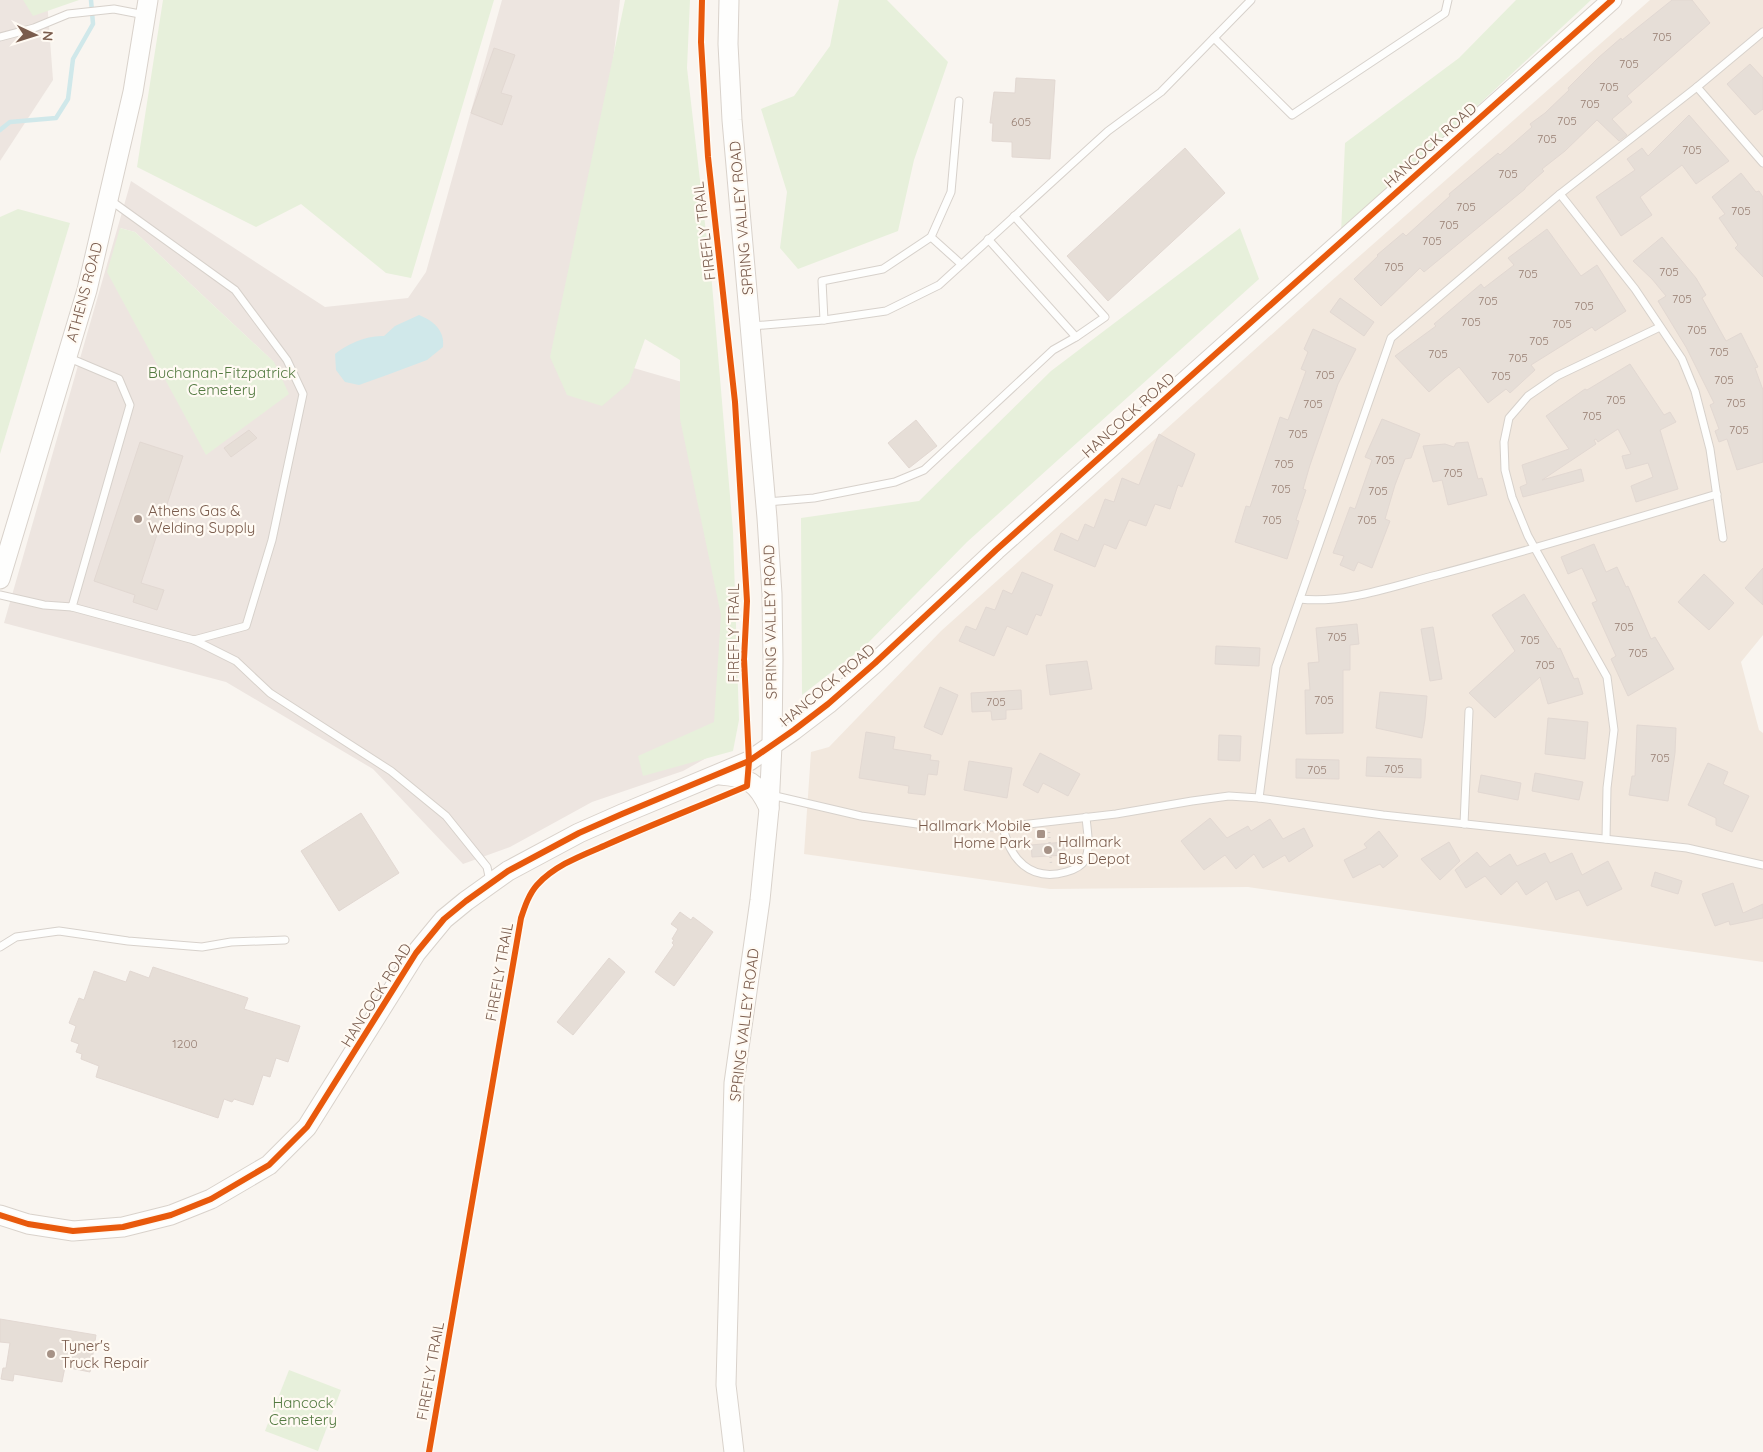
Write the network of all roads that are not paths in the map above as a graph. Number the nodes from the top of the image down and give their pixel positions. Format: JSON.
{"nodes":[{"id":1,"x":729,"y":0,"type":"edge"},
{"id":2,"x":1251,"y":0,"type":"edge"},
{"id":3,"x":1448,"y":0,"type":"edge"},
{"id":4,"x":1612,"y":0,"type":"edge"},
{"id":5,"x":146,"y":7,"type":"edge"},
{"id":6,"x":1763,"y":32,"type":"edge"},
{"id":7,"x":0,"y":37,"type":"edge"},
{"id":8,"x":1214,"y":38,"type":"junction"},
{"id":9,"x":1697,"y":87,"type":"junction"},
{"id":10,"x":959,"y":101,"type":"dead end"},
{"id":11,"x":1763,"y":163,"type":"edge"},
{"id":12,"x":1560,"y":194,"type":"junction"},
{"id":13,"x":108,"y":198,"type":"junction"},
{"id":14,"x":1014,"y":216,"type":"junction"},
{"id":15,"x":931,"y":237,"type":"junction"},
{"id":16,"x":988,"y":239,"type":"junction"},
{"id":17,"x":961,"y":264,"type":"junction"},
{"id":18,"x":824,"y":320,"type":"junction"},
{"id":19,"x":750,"y":326,"type":"junction"},
{"id":20,"x":1660,"y":328,"type":"junction"},
{"id":21,"x":1076,"y":337,"type":"junction"},
{"id":22,"x":67,"y":357,"type":"junction"},
{"id":23,"x":1717,"y":494,"type":"junction"},
{"id":24,"x":766,"y":502,"type":"junction"},
{"id":25,"x":1723,"y":538,"type":"dead end"},
{"id":26,"x":1534,"y":550,"type":"junction"},
{"id":27,"x":0,"y":579,"type":"edge"},
{"id":28,"x":0,"y":595,"type":"edge"},
{"id":29,"x":1300,"y":599,"type":"junction"},
{"id":30,"x":72,"y":607,"type":"junction"},
{"id":31,"x":194,"y":640,"type":"junction"},
{"id":32,"x":1469,"y":711,"type":"dead end"},
{"id":33,"x":772,"y":745,"type":"junction"},
{"id":34,"x":718,"y":775,"type":"junction"},
{"id":35,"x":1259,"y":798,"type":"junction"},
{"id":36,"x":770,"y":802,"type":"junction"},
{"id":37,"x":1086,"y":817,"type":"junction"},
{"id":38,"x":1464,"y":824,"type":"junction"},
{"id":39,"x":1003,"y":826,"type":"junction"},
{"id":40,"x":1606,"y":839,"type":"junction"},
{"id":41,"x":1763,"y":865,"type":"edge"},
{"id":42,"x":491,"y":884,"type":"junction"},
{"id":43,"x":285,"y":940,"type":"dead end"},
{"id":44,"x":0,"y":947,"type":"edge"},
{"id":45,"x":0,"y":1216,"type":"edge"},
{"id":46,"x":734,"y":1452,"type":"edge"}],
"edges":[{"from":1,"to":19,"type":"street","name":"SPRING VALLEY ROAD"},
{"from":2,"to":8,"type":"lane"},
{"from":3,"to":8,"type":"lane"},
{"from":4,"to":33,"type":"street","name":"HANCOCK ROAD"},
{"from":5,"to":7,"type":"lane"},
{"from":5,"to":13,"type":"street","name":"ATHENS ROAD"},
{"from":6,"to":9,"type":"lane"},
{"from":8,"to":14,"type":"lane"},
{"from":9,"to":11,"type":"lane"},
{"from":9,"to":12,"type":"lane"},
{"from":10,"to":15,"type":"lane"},
{"from":12,"to":20,"type":"lane"},
{"from":12,"to":29,"type":"lane"},
{"from":13,"to":22,"type":"street","name":"ATHENS ROAD"},
{"from":13,"to":31,"type":"lane"},
{"from":14,"to":16,"type":"lane"},
{"from":14,"to":21,"type":"lane"},
{"from":15,"to":17,"type":"lane"},
{"from":15,"to":18,"type":"lane"},
{"from":16,"to":17,"type":"lane"},
{"from":16,"to":21,"type":"lane"},
{"from":17,"to":18,"type":"lane"},
{"from":18,"to":19,"type":"lane"},
{"from":19,"to":24,"type":"street","name":"SPRING VALLEY ROAD"},
{"from":20,"to":23,"type":"lane"},
{"from":20,"to":26,"type":"lane"},
{"from":21,"to":24,"type":"lane"},
{"from":22,"to":27,"type":"street","name":"ATHENS ROAD"},
{"from":22,"to":30,"type":"lane"},
{"from":23,"to":25,"type":"lane"},
{"from":23,"to":26,"type":"lane"},
{"from":24,"to":33,"type":"street","name":"SPRING VALLEY ROAD"},
{"from":26,"to":29,"type":"lane"},
{"from":26,"to":40,"type":"lane"},
{"from":28,"to":30,"type":"lane"},
{"from":29,"to":35,"type":"lane"},
{"from":30,"to":31,"type":"lane"},
{"from":31,"to":42,"type":"lane"},
{"from":32,"to":38,"type":"lane"},
{"from":33,"to":34,"type":"street","name":"HANCOCK ROAD"},
{"from":33,"to":36,"type":"street","name":"SPRING VALLEY ROAD"},
{"from":34,"to":36,"type":"street"},
{"from":34,"to":42,"type":"street","name":"HANCOCK ROAD"},
{"from":35,"to":37,"type":"lane"},
{"from":35,"to":38,"type":"lane"},
{"from":36,"to":39,"type":"lane"},
{"from":36,"to":46,"type":"street","name":"SPRING VALLEY ROAD"},
{"from":37,"to":39,"type":"lane"},
{"from":37,"to":39,"type":"lane"},
{"from":38,"to":40,"type":"lane"},
{"from":40,"to":41,"type":"lane"},
{"from":42,"to":45,"type":"street","name":"HANCOCK ROAD"},
{"from":43,"to":44,"type":"lane"}]}
